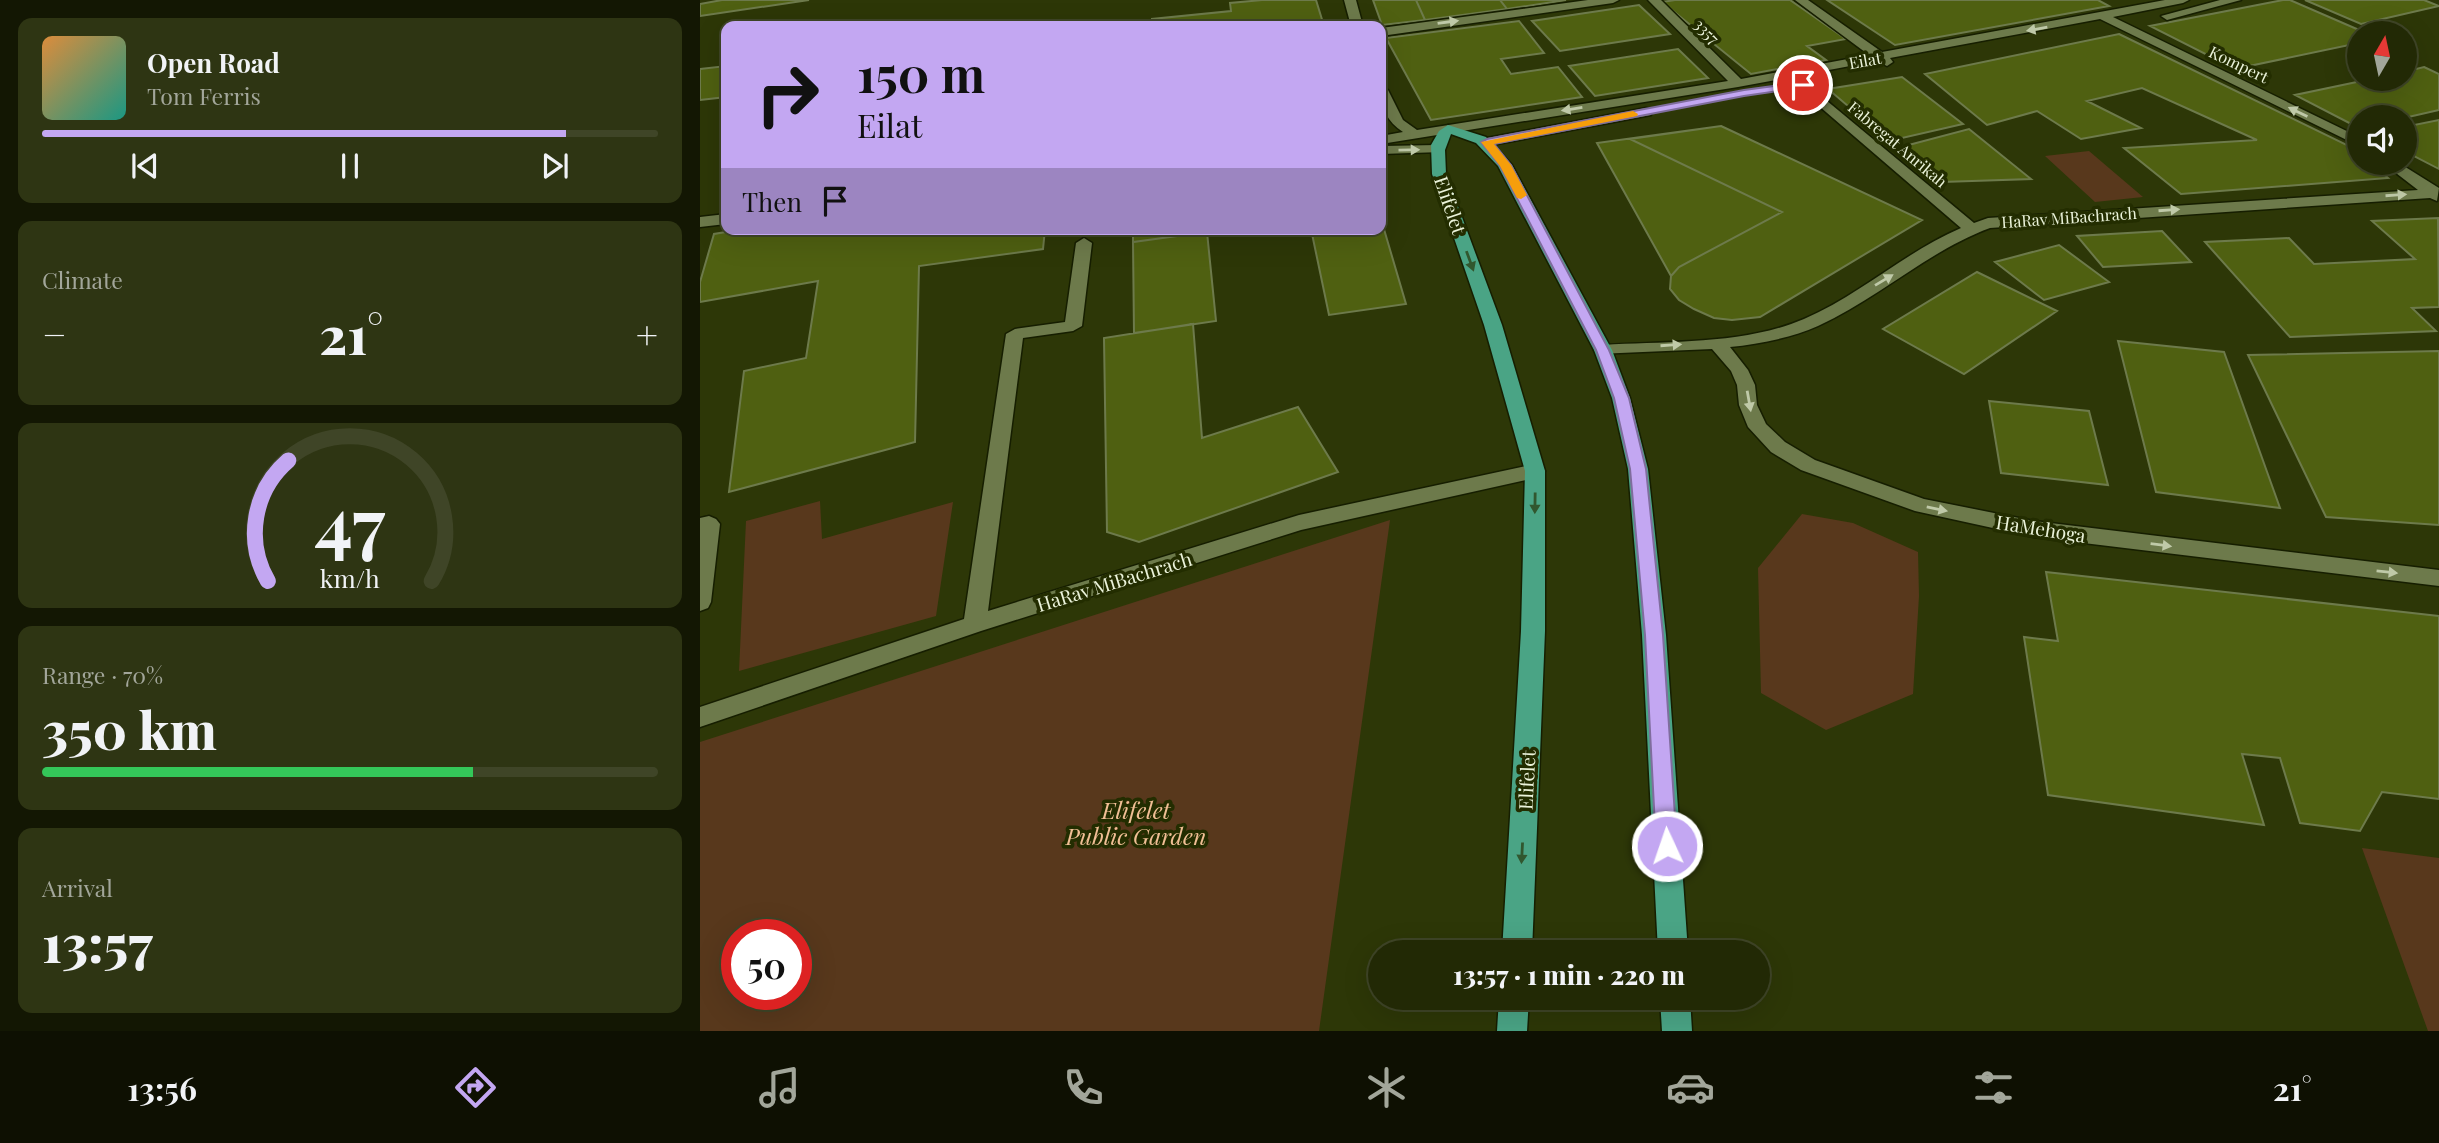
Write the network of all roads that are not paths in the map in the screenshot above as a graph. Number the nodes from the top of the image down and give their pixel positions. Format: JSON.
{"nodes":[{"id":1,"x":1350,"y":0,"type":"edge"},
{"id":2,"x":1613,"y":0,"type":"edge"},
{"id":3,"x":1654,"y":0,"type":"edge"},
{"id":4,"x":1801,"y":0,"type":"edge"},
{"id":5,"x":2183,"y":0,"type":"edge"},
{"id":6,"x":2235,"y":0,"type":"edge"},
{"id":7,"x":2105,"y":17,"type":"junction"},
{"id":8,"x":1356,"y":21,"type":"edge"},
{"id":9,"x":2124,"y":26,"type":"junction"},
{"id":10,"x":1386,"y":31,"type":"edge"},
{"id":11,"x":2095,"y":31,"type":"dead end"},
{"id":12,"x":2028,"y":43,"type":"dead end"},
{"id":13,"x":1881,"y":57,"type":"junction"},
{"id":14,"x":1896,"y":67,"type":"junction"},
{"id":15,"x":1738,"y":83,"type":"junction"},
{"id":16,"x":1803,"y":85,"type":"junction"},
{"id":17,"x":1386,"y":102,"type":"edge"},
{"id":18,"x":1448,"y":129,"type":"junction"},
{"id":19,"x":1414,"y":134,"type":"junction"},
{"id":20,"x":2347,"y":136,"type":"edge"},
{"id":21,"x":1386,"y":139,"type":"edge"},
{"id":22,"x":1487,"y":142,"type":"junction"},
{"id":23,"x":1437,"y":149,"type":"junction"},
{"id":24,"x":1386,"y":150,"type":"edge"},
{"id":25,"x":2408,"y":175,"type":"edge"},
{"id":26,"x":2437,"y":194,"type":"edge"},
{"id":27,"x":721,"y":220,"type":"edge"},
{"id":28,"x":700,"y":222,"type":"edge"},
{"id":29,"x":1971,"y":228,"type":"junction"},
{"id":30,"x":1084,"y":243,"type":"dead end"},
{"id":31,"x":1717,"y":342,"type":"junction"},
{"id":32,"x":1603,"y":350,"type":"junction"},
{"id":33,"x":1535,"y":471,"type":"junction"},
{"id":34,"x":700,"y":526,"type":"edge"},
{"id":35,"x":2439,"y":578,"type":"edge"},
{"id":36,"x":700,"y":602,"type":"edge"},
{"id":37,"x":975,"y":624,"type":"junction"},
{"id":38,"x":700,"y":717,"type":"edge"},
{"id":39,"x":1518,"y":940,"type":"edge"},
{"id":40,"x":1672,"y":940,"type":"edge"},
{"id":41,"x":1514,"y":1010,"type":"edge"},
{"id":42,"x":1676,"y":1010,"type":"edge"},
{"id":43,"x":1513,"y":1031,"type":"edge"},
{"id":44,"x":1677,"y":1031,"type":"edge"}],
"edges":[{"from":1,"to":8,"type":"street"},
{"from":10,"to":2,"type":"street","one_way":true},
{"from":3,"to":15,"type":"street","name":"3357"},
{"from":4,"to":13,"type":"street"},
{"from":5,"to":7,"type":"street","name":"Eilat"},
{"from":6,"to":9,"type":"street"},
{"from":7,"to":9,"type":"street","name":"Kompert"},
{"from":7,"to":13,"type":"street","name":"Eilat","one_way":true},
{"from":9,"to":11,"type":"street"},
{"from":20,"to":9,"type":"street","name":"Kompert","one_way":true},
{"from":12,"to":14,"type":"street","name":"Eilat"},
{"from":13,"to":14,"type":"street"},
{"from":13,"to":15,"type":"street","name":"Eilat"},
{"from":14,"to":16,"type":"street","name":"Eilat"},
{"from":15,"to":18,"type":"street","name":"Eilat","one_way":true},
{"from":16,"to":22,"type":"street","name":"Eilat"},
{"from":16,"to":29,"type":"street","name":"Fabregat Anrikah"},
{"from":17,"to":19,"type":"street"},
{"from":18,"to":19,"type":"street","name":"Eilat"},
{"from":18,"to":22,"type":"main road"},
{"from":18,"to":23,"type":"main road","name":"Elifelet"},
{"from":19,"to":21,"type":"street","name":"Eilat"},
{"from":22,"to":32,"type":"main road"},
{"from":24,"to":23,"type":"street","one_way":true},
{"from":23,"to":33,"type":"main road","name":"Elifelet","one_way":true},
{"from":25,"to":26,"type":"street"},
{"from":29,"to":26,"type":"street","name":"HaRav MiBachrach","one_way":true},
{"from":27,"to":28,"type":"street"},
{"from":31,"to":29,"type":"street","name":"HaRav MiBachrach","one_way":true},
{"from":30,"to":37,"type":"street"},
{"from":32,"to":31,"type":"street","name":"HaRav MiBachrach","one_way":true},
{"from":31,"to":35,"type":"street","name":"HaMehoga","one_way":true},
{"from":32,"to":40,"type":"main road"},
{"from":33,"to":37,"type":"street","name":"HaRav MiBachrach"},
{"from":33,"to":39,"type":"main road","name":"Elifelet","one_way":true},
{"from":34,"to":36,"type":"street"},
{"from":37,"to":38,"type":"street","name":"HaRav MiBachrach"},
{"from":41,"to":43,"type":"main road"},
{"from":42,"to":44,"type":"main road"}]}
